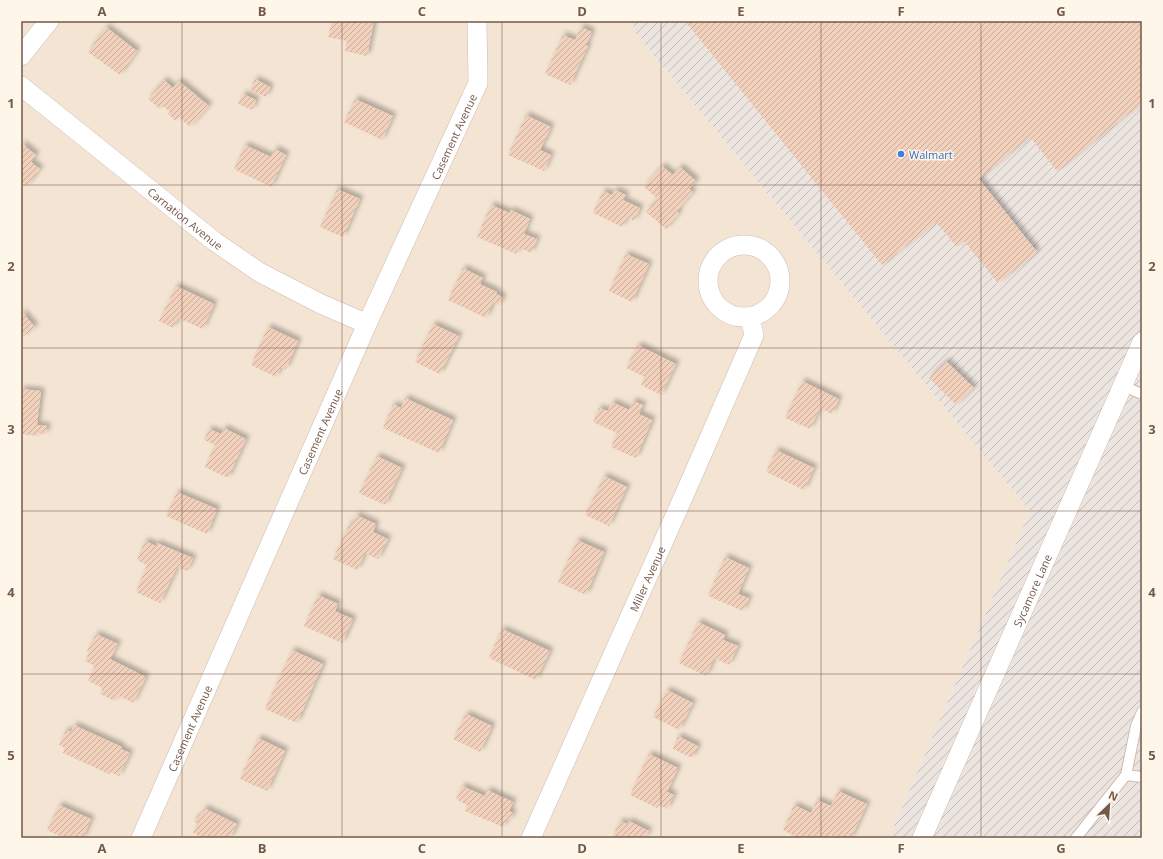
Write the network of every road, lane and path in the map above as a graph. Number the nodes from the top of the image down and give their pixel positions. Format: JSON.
{"nodes":[{"id":1,"x":49,"y":21,"type":"edge"},
{"id":2,"x":477,"y":21,"type":"edge"},
{"id":3,"x":21,"y":56,"type":"edge"},
{"id":4,"x":21,"y":86,"type":"edge"},
{"id":5,"x":750,"y":318,"type":"dead end"},
{"id":6,"x":367,"y":324,"type":"junction"},
{"id":7,"x":1141,"y":349,"type":"edge"},
{"id":8,"x":1123,"y":386,"type":"junction"},
{"id":9,"x":1142,"y":394,"type":"edge"},
{"id":10,"x":1142,"y":712,"type":"edge"},
{"id":11,"x":1126,"y":775,"type":"junction"},
{"id":12,"x":1142,"y":777,"type":"edge"},
{"id":13,"x":141,"y":838,"type":"edge"},
{"id":14,"x":531,"y":838,"type":"edge"},
{"id":15,"x":922,"y":838,"type":"edge"},
{"id":16,"x":1076,"y":838,"type":"edge"}],
"edges":[{"from":1,"to":3,"type":"street"},
{"from":2,"to":6,"type":"street","name":"Casement Avenue"},
{"from":4,"to":6,"type":"street","name":"Carnation Avenue"},
{"from":5,"to":14,"type":"street","name":"Miller Avenue"},
{"from":6,"to":13,"type":"street","name":"Casement Avenue"},
{"from":7,"to":8,"type":"street","name":"Sycamore Lane"},
{"from":8,"to":9,"type":"lane"},
{"from":8,"to":15,"type":"street","name":"Sycamore Lane"},
{"from":10,"to":11,"type":"lane"},
{"from":11,"to":12,"type":"lane"},
{"from":11,"to":16,"type":"lane"}]}
